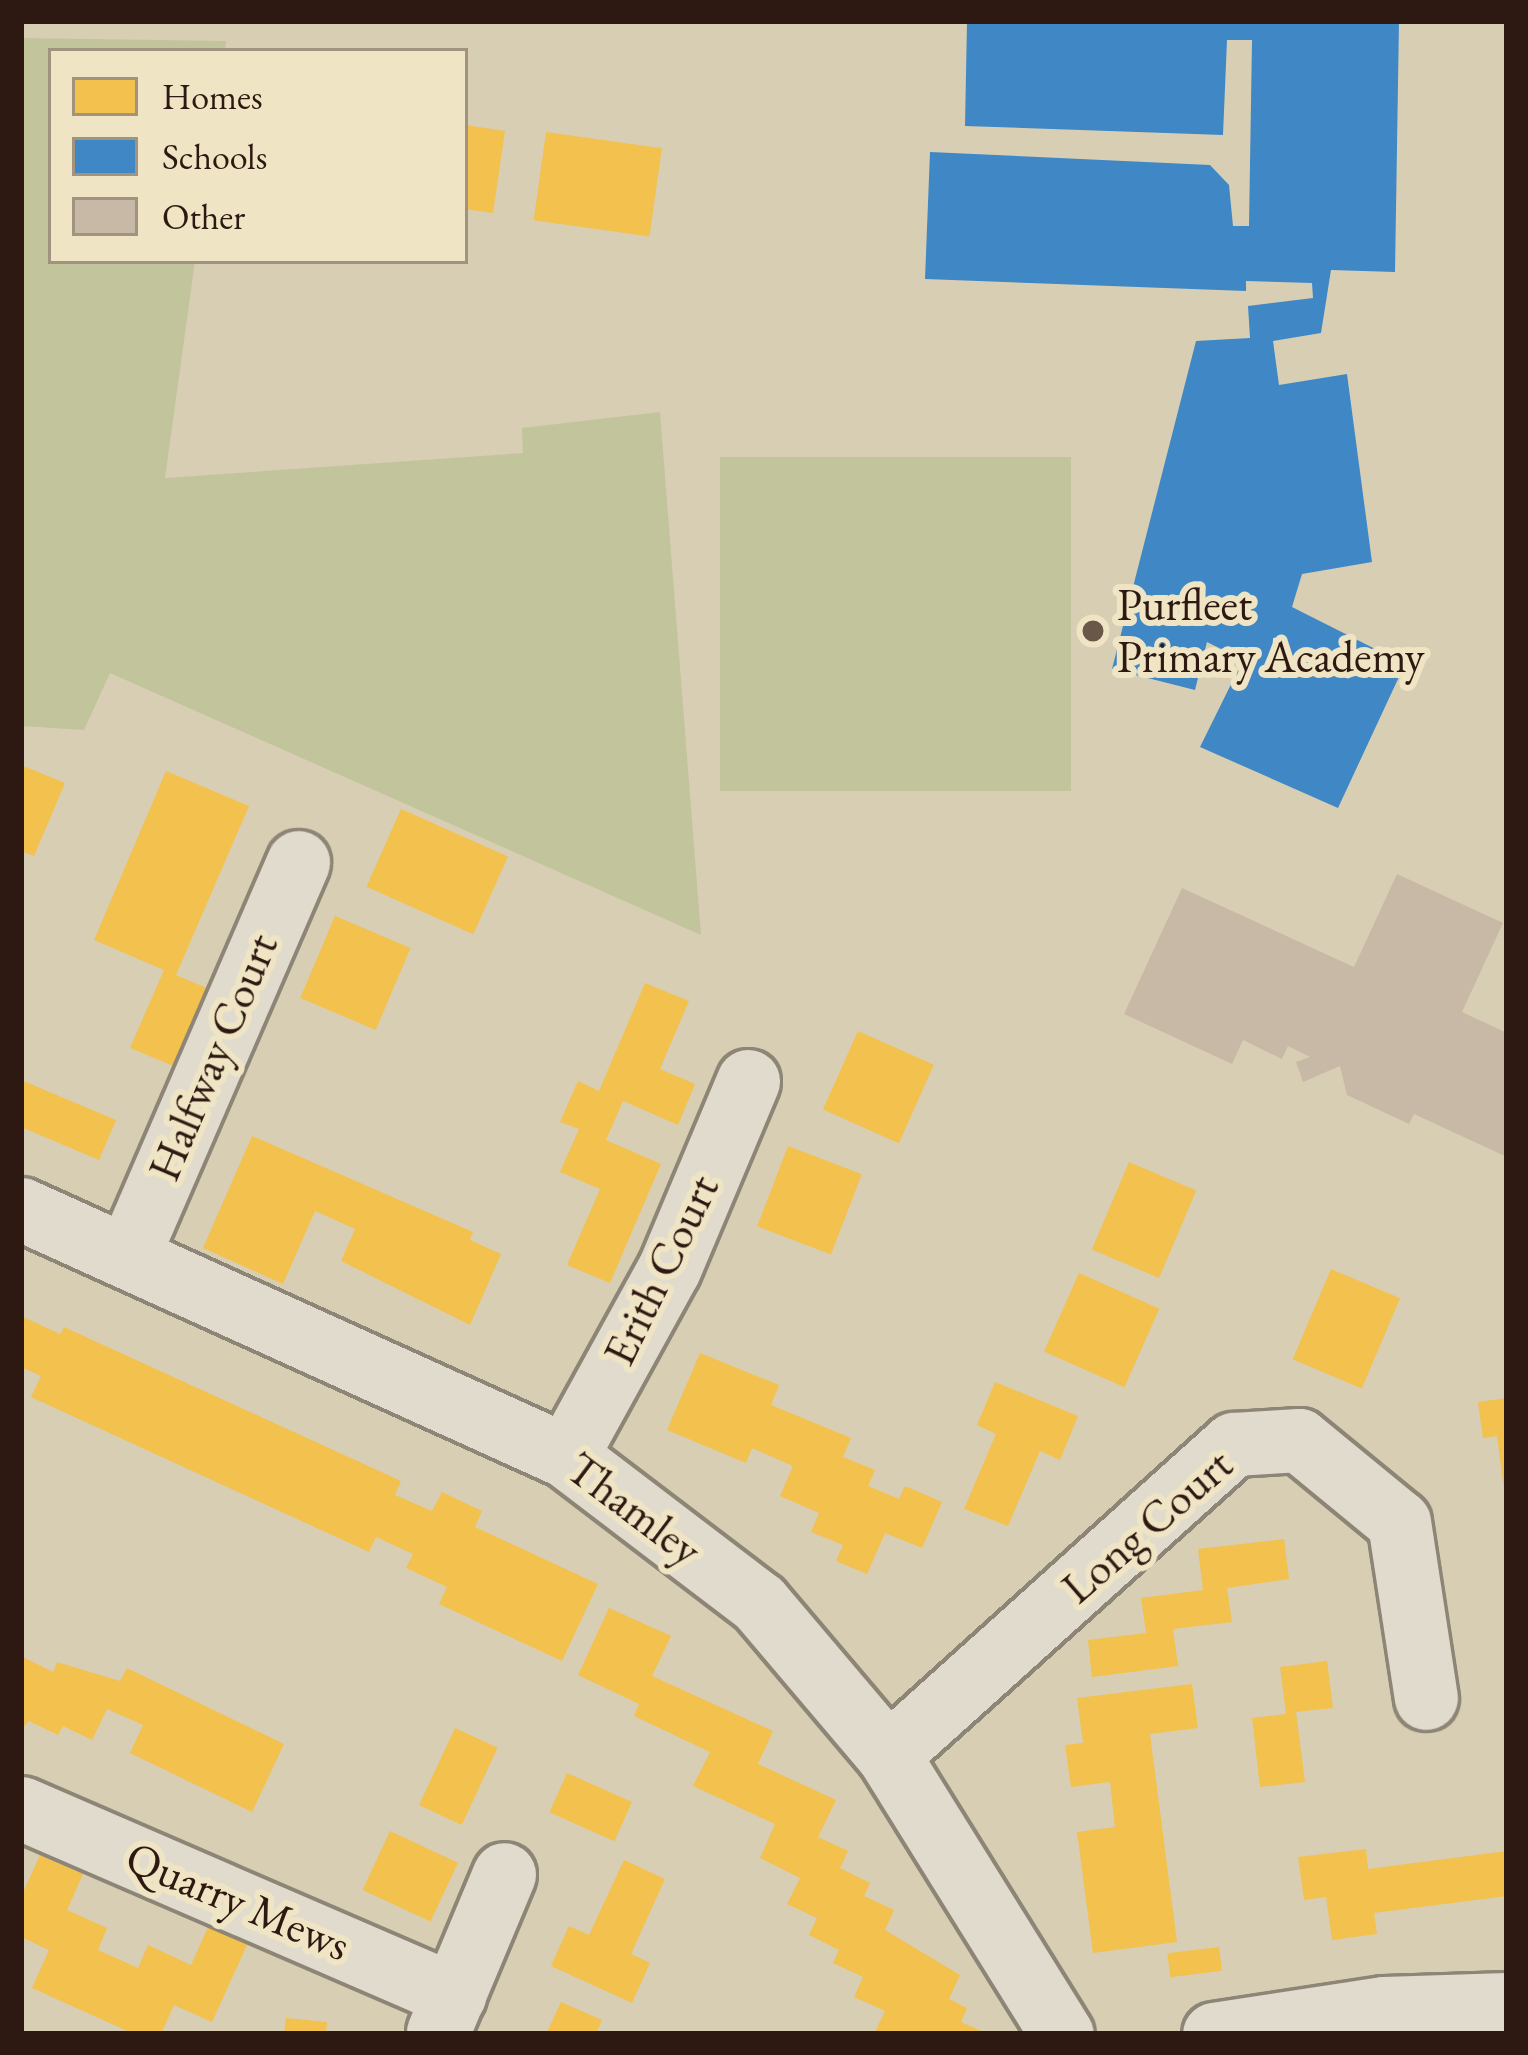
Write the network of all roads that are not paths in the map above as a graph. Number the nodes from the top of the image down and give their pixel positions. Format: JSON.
{"nodes":[{"id":1,"x":298,"y":862,"type":"dead end"},
{"id":2,"x":748,"y":1081,"type":"dead end"},
{"id":3,"x":21,"y":1209,"type":"edge"},
{"id":4,"x":128,"y":1253,"type":"junction"},
{"id":5,"x":566,"y":1456,"type":"junction"},
{"id":6,"x":1426,"y":1698,"type":"dead end"},
{"id":7,"x":888,"y":1756,"type":"junction"},
{"id":8,"x":21,"y":1808,"type":"edge"},
{"id":9,"x":504,"y":1874,"type":"dead end"},
{"id":10,"x":1507,"y":2004,"type":"edge"},
{"id":11,"x":446,"y":2014,"type":"edge"},
{"id":12,"x":1062,"y":2034,"type":"edge"},
{"id":13,"x":1214,"y":2034,"type":"edge"}],
"edges":[{"from":1,"to":4,"type":"street","name":"Halfway Court"},
{"from":2,"to":5,"type":"street","name":"Erith Court"},
{"from":3,"to":4,"type":"street","name":"Thamley"},
{"from":4,"to":5,"type":"street","name":"Thamley"},
{"from":5,"to":7,"type":"street","name":"Thamley"},
{"from":6,"to":7,"type":"street","name":"Long Court"},
{"from":7,"to":12,"type":"street","name":"Thamley"},
{"from":8,"to":11,"type":"street","name":"Quarry Mews"},
{"from":9,"to":11,"type":"street","name":"Quarry Mews"},
{"from":10,"to":13,"type":"street"}]}
